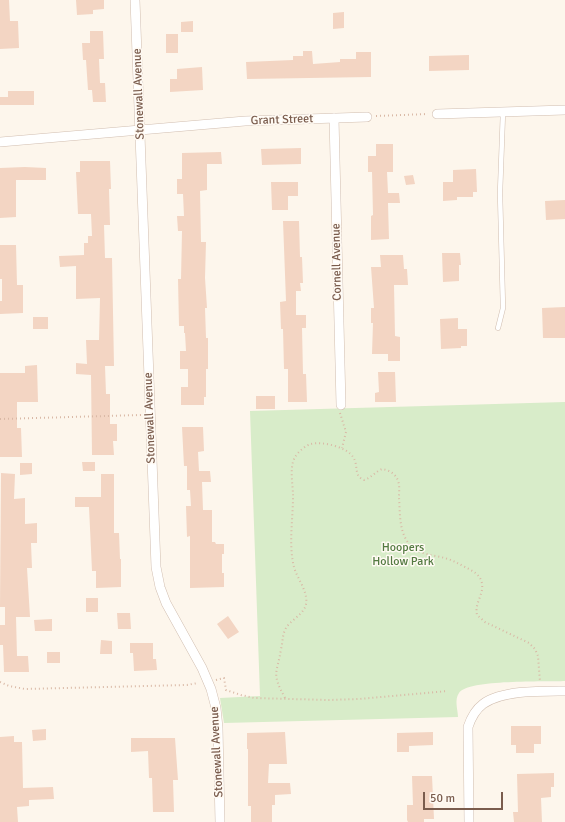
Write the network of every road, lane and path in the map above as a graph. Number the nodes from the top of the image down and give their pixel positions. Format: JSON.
{"nodes":[{"id":1,"x":135,"y":0,"type":"edge"},
{"id":2,"x":565,"y":110,"type":"edge"},
{"id":3,"x":503,"y":112,"type":"junction"},
{"id":4,"x":437,"y":114,"type":"joint"},
{"id":5,"x":367,"y":116,"type":"joint"},
{"id":6,"x":334,"y":118,"type":"junction"},
{"id":7,"x":140,"y":130,"type":"junction"},
{"id":8,"x":0,"y":142,"type":"edge"},
{"id":9,"x":498,"y":328,"type":"dead end"},
{"id":10,"x":341,"y":405,"type":"joint"},
{"id":11,"x":150,"y":414,"type":"junction"},
{"id":12,"x":0,"y":419,"type":"edge"},
{"id":13,"x":342,"y":448,"type":"junction"},
{"id":14,"x":0,"y":682,"type":"edge"},
{"id":15,"x":208,"y":682,"type":"junction"},
{"id":16,"x":448,"y":691,"type":"dead end"},
{"id":17,"x":540,"y":691,"type":"junction"},
{"id":18,"x":565,"y":691,"type":"edge"},
{"id":19,"x":285,"y":698,"type":"junction"},
{"id":20,"x":220,"y":822,"type":"edge"},
{"id":21,"x":469,"y":822,"type":"edge"}],
"edges":[{"from":1,"to":7,"type":"street","name":"Stonewall Avenue"},
{"from":2,"to":3,"type":"street"},
{"from":3,"to":4,"type":"street"},
{"from":3,"to":9,"type":"lane"},
{"from":4,"to":5,"type":"path"},
{"from":5,"to":6,"type":"street","name":"Grant Street"},
{"from":6,"to":7,"type":"street","name":"Grant Street"},
{"from":6,"to":10,"type":"street","name":"Cornell Avenue"},
{"from":7,"to":8,"type":"street","name":"Grant Street"},
{"from":7,"to":11,"type":"street","name":"Stonewall Avenue"},
{"from":10,"to":13,"type":"path"},
{"from":11,"to":12,"type":"path"},
{"from":11,"to":15,"type":"street","name":"Stonewall Avenue"},
{"from":13,"to":17,"type":"path"},
{"from":13,"to":19,"type":"path"},
{"from":14,"to":15,"type":"path"},
{"from":15,"to":19,"type":"path"},
{"from":15,"to":20,"type":"street","name":"Stonewall Avenue"},
{"from":16,"to":19,"type":"path"},
{"from":17,"to":18,"type":"street"},
{"from":17,"to":21,"type":"street"}]}
